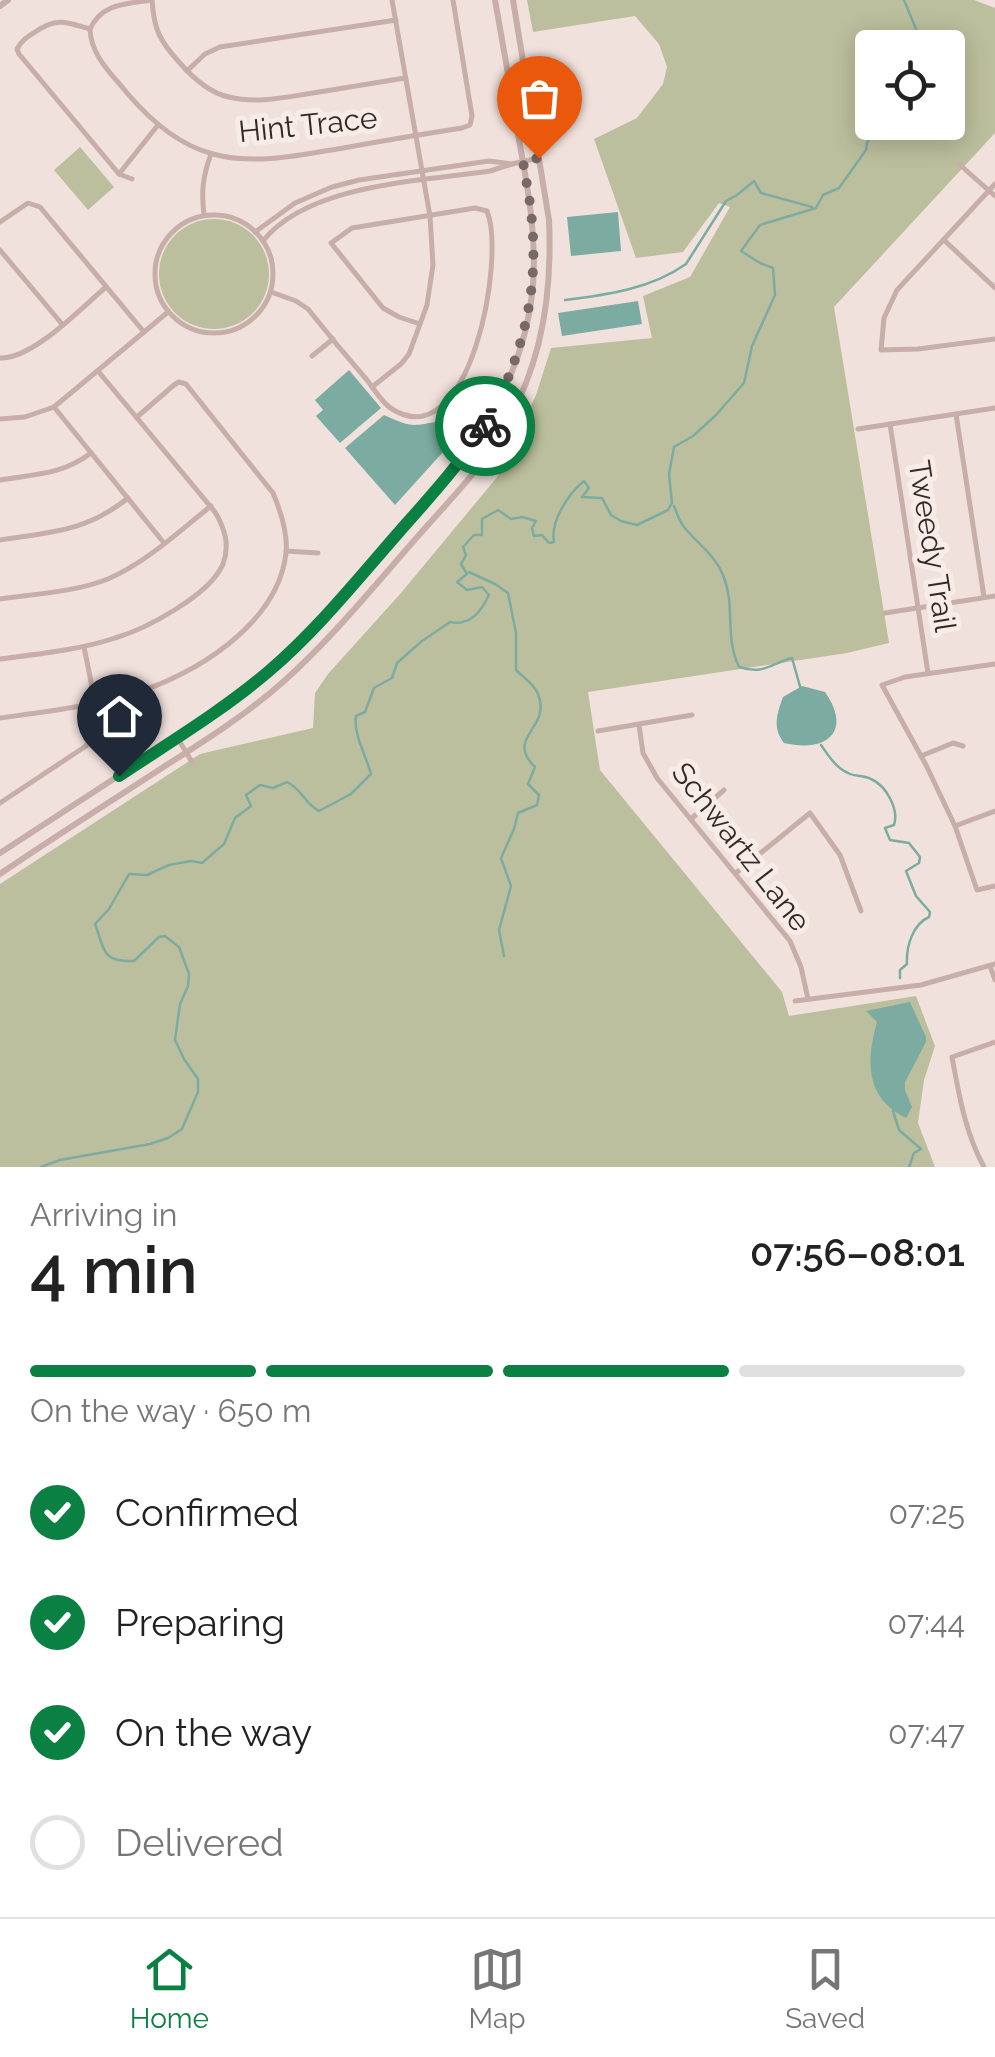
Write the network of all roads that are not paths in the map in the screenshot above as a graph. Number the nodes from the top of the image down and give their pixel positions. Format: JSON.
{"nodes":[{"id":1,"x":8,"y":0,"type":"edge"},
{"id":2,"x":152,"y":0,"type":"edge"},
{"id":3,"x":392,"y":0,"type":"edge"},
{"id":4,"x":453,"y":0,"type":"edge"},
{"id":5,"x":495,"y":0,"type":"edge"},
{"id":6,"x":512,"y":0,"type":"edge"},
{"id":7,"x":0,"y":6,"type":"edge"},
{"id":8,"x":396,"y":20,"type":"junction"},
{"id":9,"x":90,"y":29,"type":"junction"},
{"id":10,"x":188,"y":71,"type":"junction"},
{"id":11,"x":405,"y":78,"type":"junction"},
{"id":12,"x":158,"y":125,"type":"junction"},
{"id":13,"x":416,"y":136,"type":"junction"},
{"id":14,"x":210,"y":154,"type":"junction"},
{"id":15,"x":539,"y":158,"type":"junction"},
{"id":16,"x":523,"y":161,"type":"junction"},
{"id":17,"x":512,"y":164,"type":"junction"},
{"id":18,"x":960,"y":165,"type":"dead end"},
{"id":19,"x":423,"y":171,"type":"junction"},
{"id":20,"x":119,"y":174,"type":"junction"},
{"id":21,"x":132,"y":179,"type":"dead end"},
{"id":22,"x":424,"y":181,"type":"junction"},
{"id":23,"x":995,"y":184,"type":"edge"},
{"id":24,"x":989,"y":191,"type":"junction"},
{"id":25,"x":995,"y":196,"type":"edge"},
{"id":26,"x":205,"y":215,"type":"junction"},
{"id":27,"x":430,"y":216,"type":"junction"},
{"id":28,"x":0,"y":222,"type":"edge"},
{"id":29,"x":255,"y":232,"type":"junction"},
{"id":30,"x":944,"y":240,"type":"junction"},
{"id":31,"x":263,"y":241,"type":"junction"},
{"id":32,"x":0,"y":250,"type":"edge"},
{"id":33,"x":20,"y":274,"type":"junction"},
{"id":34,"x":12,"y":280,"type":"dead end"},
{"id":35,"x":106,"y":287,"type":"junction"},
{"id":36,"x":995,"y":288,"type":"edge"},
{"id":37,"x":271,"y":292,"type":"junction"},
{"id":38,"x":168,"y":312,"type":"junction"},
{"id":39,"x":62,"y":324,"type":"junction"},
{"id":40,"x":420,"y":324,"type":"junction"},
{"id":41,"x":144,"y":332,"type":"junction"},
{"id":42,"x":995,"y":339,"type":"edge"},
{"id":43,"x":333,"y":340,"type":"junction"},
{"id":44,"x":312,"y":356,"type":"dead end"},
{"id":45,"x":0,"y":358,"type":"edge"},
{"id":46,"x":98,"y":371,"type":"junction"},
{"id":47,"x":372,"y":387,"type":"junction"},
{"id":48,"x":54,"y":407,"type":"junction"},
{"id":49,"x":995,"y":408,"type":"edge"},
{"id":50,"x":956,"y":414,"type":"junction"},
{"id":51,"x":137,"y":417,"type":"junction"},
{"id":52,"x":0,"y":419,"type":"edge"},
{"id":53,"x":890,"y":424,"type":"junction"},
{"id":54,"x":858,"y":430,"type":"dead end"},
{"id":55,"x":91,"y":452,"type":"junction"},
{"id":56,"x":0,"y":480,"type":"edge"},
{"id":57,"x":128,"y":498,"type":"junction"},
{"id":58,"x":211,"y":506,"type":"junction"},
{"id":59,"x":0,"y":540,"type":"edge"},
{"id":60,"x":164,"y":543,"type":"junction"},
{"id":61,"x":286,"y":550,"type":"junction"},
{"id":62,"x":318,"y":553,"type":"dead end"},
{"id":63,"x":995,"y":596,"type":"edge"},
{"id":64,"x":984,"y":597,"type":"junction"},
{"id":65,"x":0,"y":599,"type":"edge"},
{"id":66,"x":918,"y":608,"type":"junction"},
{"id":67,"x":885,"y":612,"type":"dead end"},
{"id":68,"x":84,"y":647,"type":"junction"},
{"id":69,"x":0,"y":659,"type":"edge"},
{"id":70,"x":995,"y":664,"type":"edge"},
{"id":71,"x":928,"y":674,"type":"junction"},
{"id":72,"x":94,"y":704,"type":"junction"},
{"id":73,"x":692,"y":715,"type":"dead end"},
{"id":74,"x":0,"y":718,"type":"edge"},
{"id":75,"x":639,"y":725,"type":"junction"},
{"id":76,"x":598,"y":731,"type":"dead end"},
{"id":77,"x":178,"y":738,"type":"junction"},
{"id":78,"x":963,"y":746,"type":"dead end"},
{"id":79,"x":186,"y":752,"type":"junction"},
{"id":80,"x":921,"y":756,"type":"junction"},
{"id":81,"x":192,"y":762,"type":"dead end"},
{"id":82,"x":724,"y":790,"type":"dead end"},
{"id":83,"x":0,"y":803,"type":"edge"},
{"id":84,"x":995,"y":811,"type":"edge"},
{"id":85,"x":690,"y":819,"type":"junction"},
{"id":86,"x":956,"y":826,"type":"junction"},
{"id":87,"x":0,"y":853,"type":"edge"},
{"id":88,"x":736,"y":873,"type":"junction"},
{"id":89,"x":0,"y":874,"type":"edge"},
{"id":90,"x":995,"y":886,"type":"edge"},
{"id":91,"x":861,"y":911,"type":"dead end"},
{"id":92,"x":992,"y":965,"type":"edge"},
{"id":93,"x":995,"y":980,"type":"edge"},
{"id":94,"x":808,"y":998,"type":"junction"},
{"id":95,"x":795,"y":1002,"type":"dead end"},
{"id":96,"x":995,"y":1042,"type":"edge"},
{"id":97,"x":984,"y":1167,"type":"edge"}],
"edges":[{"from":1,"to":7,"type":"street"},
{"from":2,"to":9,"type":"street"},
{"from":2,"to":10,"type":"street"},
{"from":3,"to":8,"type":"street"},
{"from":4,"to":13,"type":"street","name":"Hint Trace"},
{"from":5,"to":16,"type":"street"},
{"from":6,"to":15,"type":"street"},
{"from":8,"to":10,"type":"street"},
{"from":8,"to":11,"type":"street"},
{"from":9,"to":12,"type":"street","name":"Hint Trace"},
{"from":9,"to":20,"type":"street"},
{"from":10,"to":11,"type":"street"},
{"from":11,"to":13,"type":"street"},
{"from":12,"to":14,"type":"street","name":"Hint Trace"},
{"from":12,"to":20,"type":"street"},
{"from":13,"to":14,"type":"street","name":"Hint Trace"},
{"from":13,"to":19,"type":"street"},
{"from":14,"to":26,"type":"street"},
{"from":15,"to":16,"type":"street"},
{"from":15,"to":79,"type":"street"},
{"from":16,"to":17,"type":"street"},
{"from":16,"to":77,"type":"street"},
{"from":17,"to":19,"type":"street"},
{"from":17,"to":22,"type":"street"},
{"from":18,"to":24,"type":"street"},
{"from":19,"to":22,"type":"street"},
{"from":19,"to":29,"type":"street"},
{"from":20,"to":21,"type":"street"},
{"from":22,"to":27,"type":"street"},
{"from":22,"to":31,"type":"street"},
{"from":23,"to":24,"type":"street"},
{"from":24,"to":25,"type":"street"},
{"from":24,"to":30,"type":"street"},
{"from":26,"to":29,"type":"street"},
{"from":26,"to":38,"type":"street"},
{"from":27,"to":40,"type":"street"},
{"from":27,"to":40,"type":"street"},
{"from":27,"to":47,"type":"street"},
{"from":28,"to":35,"type":"street"},
{"from":29,"to":31,"type":"street"},
{"from":30,"to":36,"type":"street"},
{"from":30,"to":42,"type":"street"},
{"from":31,"to":37,"type":"street"},
{"from":32,"to":33,"type":"street"},
{"from":33,"to":34,"type":"street"},
{"from":33,"to":39,"type":"street"},
{"from":35,"to":39,"type":"street"},
{"from":35,"to":41,"type":"street"},
{"from":37,"to":38,"type":"street"},
{"from":37,"to":43,"type":"street"},
{"from":38,"to":41,"type":"street"},
{"from":39,"to":45,"type":"street"},
{"from":40,"to":47,"type":"street"},
{"from":41,"to":46,"type":"street"},
{"from":43,"to":44,"type":"street"},
{"from":43,"to":47,"type":"street"},
{"from":46,"to":48,"type":"street"},
{"from":46,"to":51,"type":"street"},
{"from":48,"to":52,"type":"street"},
{"from":48,"to":55,"type":"street"},
{"from":49,"to":50,"type":"street"},
{"from":50,"to":53,"type":"street"},
{"from":50,"to":64,"type":"street"},
{"from":51,"to":58,"type":"street"},
{"from":51,"to":61,"type":"street"},
{"from":53,"to":54,"type":"street"},
{"from":53,"to":66,"type":"street","name":"Tweedy Trail"},
{"from":55,"to":56,"type":"street"},
{"from":55,"to":57,"type":"street"},
{"from":57,"to":59,"type":"street"},
{"from":57,"to":60,"type":"street"},
{"from":58,"to":60,"type":"street"},
{"from":58,"to":68,"type":"street"},
{"from":60,"to":65,"type":"street"},
{"from":61,"to":62,"type":"street"},
{"from":61,"to":72,"type":"street"},
{"from":63,"to":64,"type":"street"},
{"from":64,"to":66,"type":"street"},
{"from":66,"to":67,"type":"street"},
{"from":66,"to":71,"type":"street","name":"Tweedy Trail"},
{"from":68,"to":69,"type":"street"},
{"from":68,"to":72,"type":"street"},
{"from":70,"to":71,"type":"street"},
{"from":71,"to":80,"type":"street"},
{"from":72,"to":74,"type":"street"},
{"from":72,"to":83,"type":"street"},
{"from":73,"to":75,"type":"street"},
{"from":75,"to":76,"type":"street"},
{"from":75,"to":85,"type":"street","name":"Schwartz Lane"},
{"from":77,"to":79,"type":"street"},
{"from":77,"to":87,"type":"street"},
{"from":78,"to":80,"type":"street"},
{"from":79,"to":81,"type":"street"},
{"from":79,"to":89,"type":"street"},
{"from":80,"to":86,"type":"street"},
{"from":82,"to":85,"type":"street"},
{"from":84,"to":86,"type":"street"},
{"from":85,"to":88,"type":"street","name":"Schwartz Lane"},
{"from":86,"to":90,"type":"street"},
{"from":88,"to":91,"type":"street"},
{"from":88,"to":94,"type":"street","name":"Schwartz Lane"},
{"from":92,"to":93,"type":"street"},
{"from":92,"to":94,"type":"street"},
{"from":94,"to":95,"type":"street"},
{"from":96,"to":97,"type":"street"}]}
